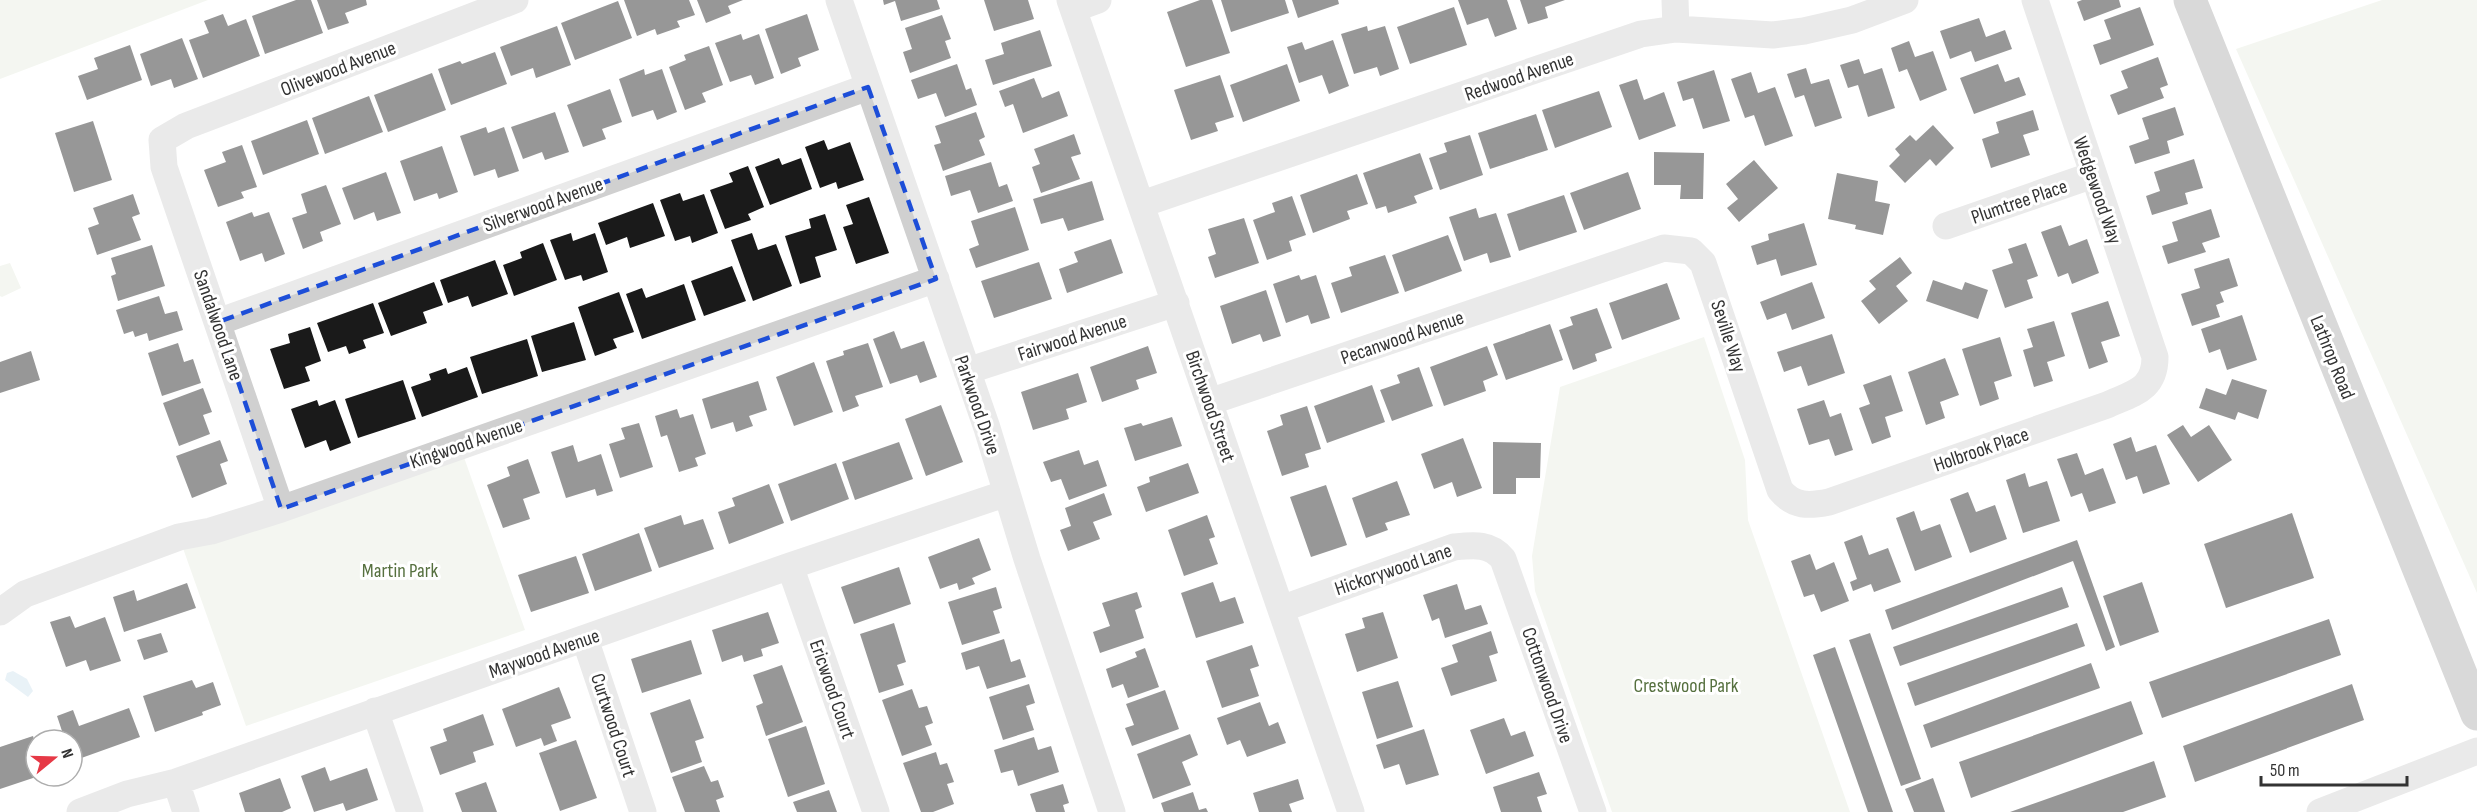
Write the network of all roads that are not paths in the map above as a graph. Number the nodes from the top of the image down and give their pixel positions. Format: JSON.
{"nodes":[{"id":1,"x":515,"y":0,"type":"edge"},
{"id":2,"x":839,"y":0,"type":"edge"},
{"id":3,"x":1098,"y":0,"type":"edge"},
{"id":4,"x":1675,"y":0,"type":"edge"},
{"id":5,"x":1905,"y":0,"type":"edge"},
{"id":6,"x":2035,"y":0,"type":"edge"},
{"id":7,"x":2190,"y":0,"type":"edge"},
{"id":8,"x":1071,"y":4,"type":"edge"},
{"id":9,"x":1677,"y":29,"type":"junction"},
{"id":10,"x":868,"y":87,"type":"junction"},
{"id":11,"x":162,"y":140,"type":"joint"},
{"id":12,"x":2093,"y":176,"type":"junction"},
{"id":13,"x":1142,"y":204,"type":"junction"},
{"id":14,"x":1946,"y":226,"type":"dead end"},
{"id":15,"x":1595,"y":272,"type":"joint"},
{"id":16,"x":936,"y":279,"type":"junction"},
{"id":17,"x":1176,"y":303,"type":"junction"},
{"id":18,"x":218,"y":322,"type":"junction"},
{"id":19,"x":967,"y":371,"type":"junction"},
{"id":20,"x":2151,"y":380,"type":"joint"},
{"id":21,"x":1209,"y":402,"type":"junction"},
{"id":22,"x":1007,"y":493,"type":"junction"},
{"id":23,"x":1807,"y":506,"type":"joint"},
{"id":24,"x":282,"y":509,"type":"junction"},
{"id":25,"x":1503,"y":558,"type":"joint"},
{"id":26,"x":790,"y":566,"type":"junction"},
{"id":27,"x":1281,"y":609,"type":"junction"},
{"id":28,"x":0,"y":612,"type":"edge"},
{"id":29,"x":585,"y":639,"type":"junction"},
{"id":30,"x":375,"y":711,"type":"junction"},
{"id":31,"x":2477,"y":714,"type":"edge"},
{"id":32,"x":2477,"y":751,"type":"edge"},
{"id":33,"x":176,"y":782,"type":"junction"},
{"id":34,"x":80,"y":812,"type":"edge"},
{"id":35,"x":186,"y":812,"type":"edge"},
{"id":36,"x":410,"y":812,"type":"edge"},
{"id":37,"x":643,"y":812,"type":"edge"},
{"id":38,"x":876,"y":812,"type":"edge"},
{"id":39,"x":1112,"y":812,"type":"edge"},
{"id":40,"x":1352,"y":812,"type":"edge"},
{"id":41,"x":1593,"y":812,"type":"edge"},
{"id":42,"x":2320,"y":812,"type":"edge"}],
"edges":[{"from":1,"to":11,"type":"street","name":"Olivewood Avenue"},
{"from":2,"to":10,"type":"street","name":"Parkwood Drive"},
{"from":3,"to":8,"type":"street"},
{"from":4,"to":9,"type":"street"},
{"from":5,"to":9,"type":"street","name":"Redwood Avenue"},
{"from":6,"to":12,"type":"street","name":"Wedgewood Way"},
{"from":7,"to":31,"type":"main road","name":"Lathrop Road"},
{"from":8,"to":13,"type":"street","name":"Birchwood Street"},
{"from":9,"to":13,"type":"street","name":"Redwood Avenue"},
{"from":10,"to":16,"type":"street","name":"Parkwood Drive"},
{"from":10,"to":18,"type":"street","name":"Silverwood Avenue"},
{"from":11,"to":18,"type":"street","name":"Sandalwood Lane"},
{"from":12,"to":14,"type":"street","name":"Plumtree Place"},
{"from":12,"to":20,"type":"street","name":"Wedgewood Way"},
{"from":13,"to":17,"type":"street","name":"Birchwood Street"},
{"from":15,"to":21,"type":"street","name":"Pecanwood Avenue"},
{"from":15,"to":23,"type":"street","name":"Seville Way"},
{"from":16,"to":19,"type":"street","name":"Parkwood Drive"},
{"from":16,"to":24,"type":"street","name":"Kingwood Avenue"},
{"from":17,"to":19,"type":"street","name":"Fairwood Avenue"},
{"from":17,"to":21,"type":"street","name":"Birchwood Street"},
{"from":18,"to":24,"type":"street","name":"Sandalwood Lane"},
{"from":19,"to":22,"type":"street","name":"Parkwood Drive"},
{"from":20,"to":23,"type":"street","name":"Holbrook Place"},
{"from":21,"to":27,"type":"street","name":"Birchwood Street"},
{"from":22,"to":26,"type":"street","name":"Maywood Avenue"},
{"from":22,"to":39,"type":"street","name":"Parkwood Drive"},
{"from":24,"to":28,"type":"street","name":"Kingwood Avenue"},
{"from":25,"to":27,"type":"street","name":"Hickorywood Lane"},
{"from":25,"to":41,"type":"street","name":"Cottonwood Drive"},
{"from":26,"to":29,"type":"street","name":"Maywood Avenue"},
{"from":26,"to":38,"type":"street","name":"Ericwood Court"},
{"from":27,"to":40,"type":"street","name":"Birchwood Street"},
{"from":29,"to":30,"type":"street","name":"Maywood Avenue"},
{"from":29,"to":37,"type":"street","name":"Curtwood Court"},
{"from":30,"to":33,"type":"street","name":"Maywood Avenue"},
{"from":30,"to":36,"type":"street"},
{"from":32,"to":42,"type":"street"},
{"from":33,"to":34,"type":"street","name":"Maywood Avenue"},
{"from":33,"to":35,"type":"street"}]}
